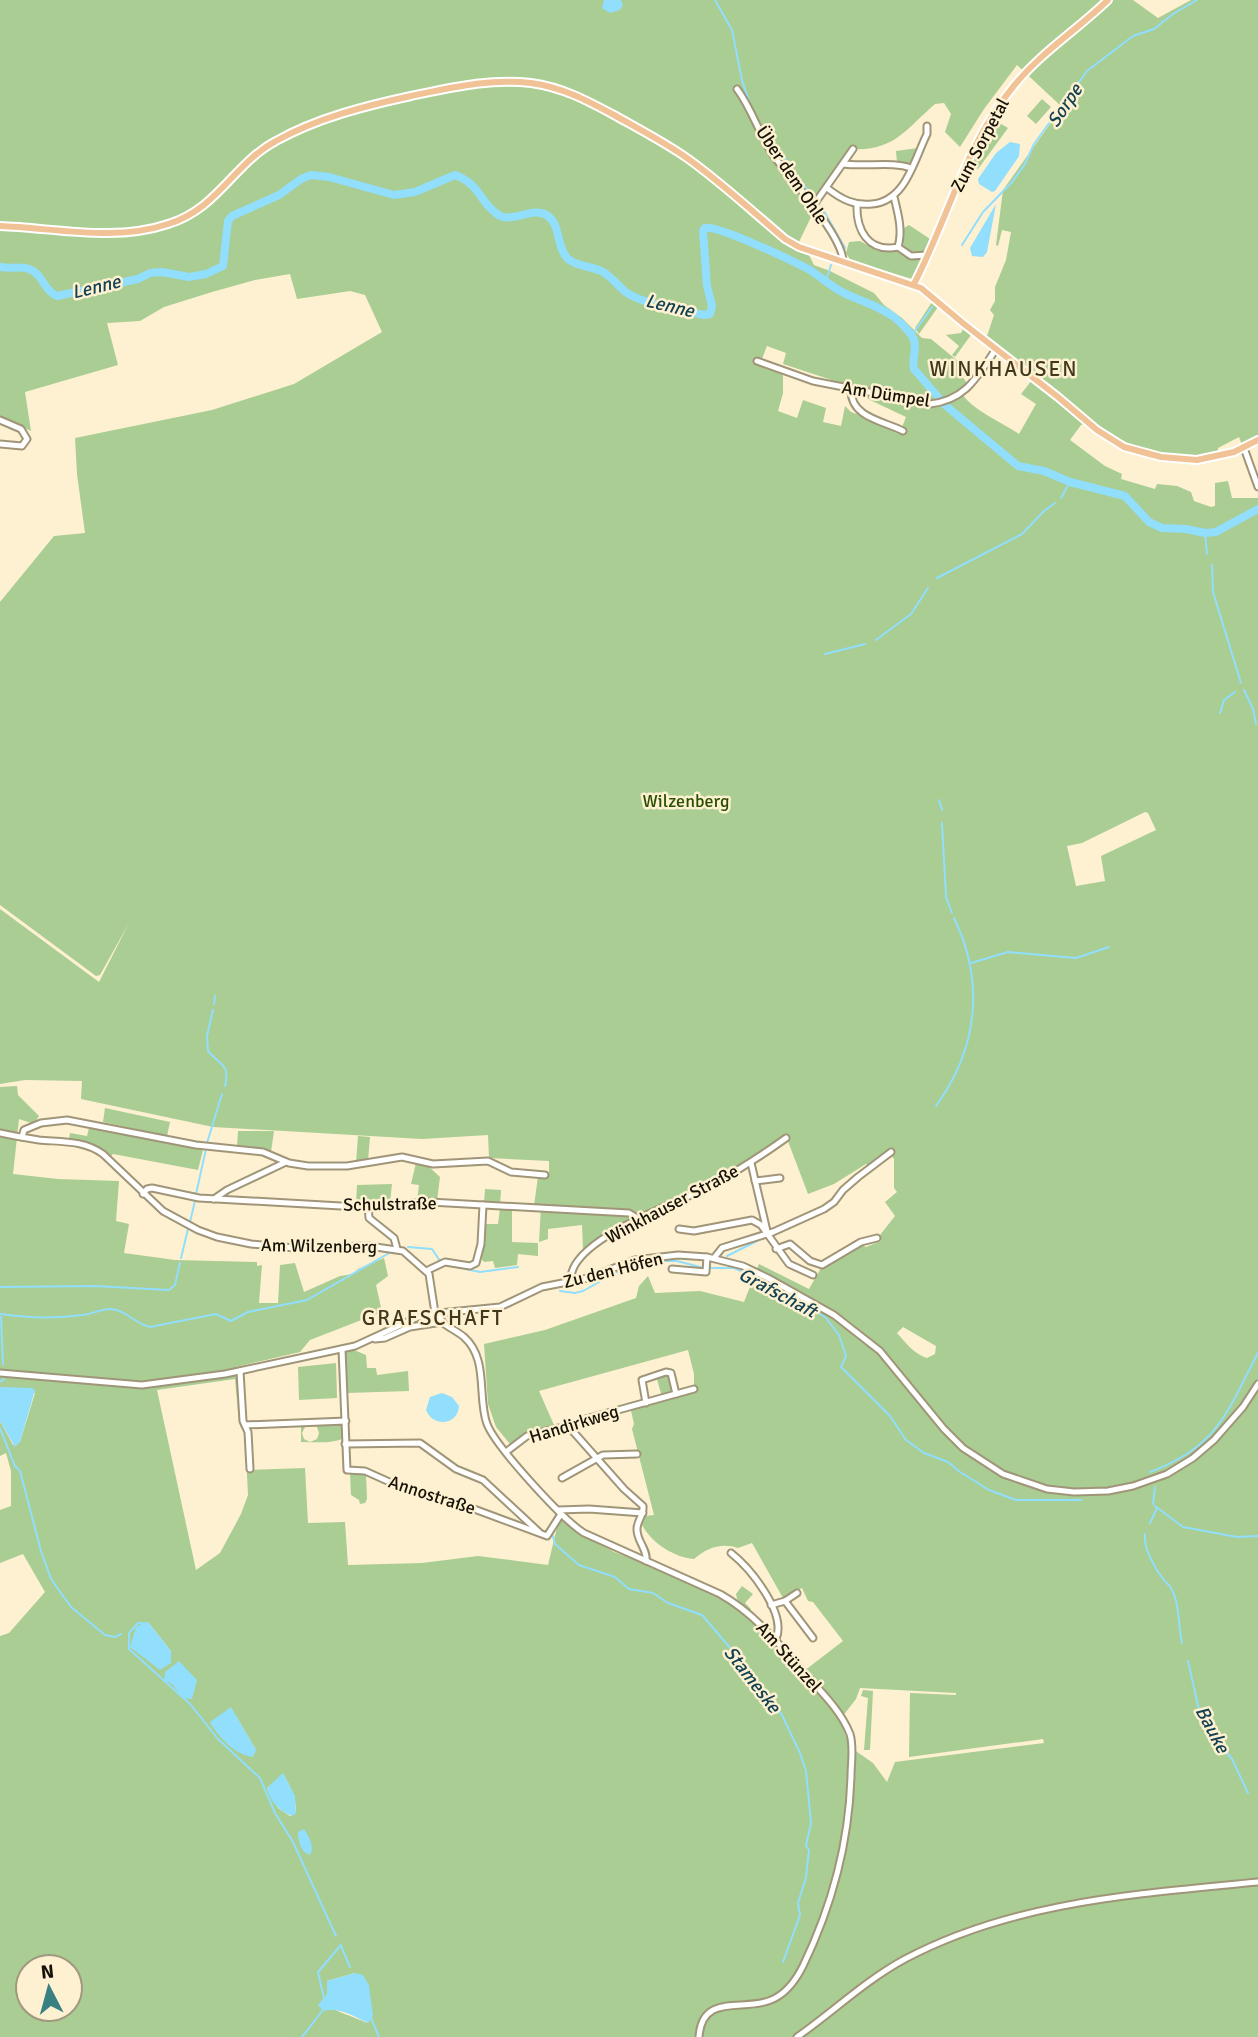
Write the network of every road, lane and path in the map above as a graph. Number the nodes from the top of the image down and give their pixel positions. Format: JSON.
{"nodes":[{"id":1,"x":1108,"y":0,"type":"edge"},
{"id":2,"x":737,"y":89,"type":"dead end"},
{"id":3,"x":927,"y":126,"type":"dead end"},
{"id":4,"x":853,"y":149,"type":"dead end"},
{"id":5,"x":844,"y":164,"type":"junction"},
{"id":6,"x":911,"y":168,"type":"junction"},
{"id":7,"x":827,"y":188,"type":"junction"},
{"id":8,"x":894,"y":197,"type":"junction"},
{"id":9,"x":857,"y":204,"type":"junction"},
{"id":10,"x":813,"y":206,"type":"junction"},
{"id":11,"x":0,"y":226,"type":"edge"},
{"id":12,"x":898,"y":247,"type":"junction"},
{"id":13,"x":928,"y":255,"type":"junction"},
{"id":14,"x":843,"y":262,"type":"junction"},
{"id":15,"x":914,"y":284,"type":"junction"},
{"id":16,"x":996,"y":349,"type":"junction"},
{"id":17,"x":757,"y":361,"type":"dead end"},
{"id":18,"x":851,"y":390,"type":"junction"},
{"id":19,"x":0,"y":420,"type":"edge"},
{"id":20,"x":903,"y":432,"type":"dead end"},
{"id":21,"x":1258,"y":440,"type":"edge"},
{"id":22,"x":0,"y":444,"type":"edge"},
{"id":23,"x":1244,"y":448,"type":"junction"},
{"id":24,"x":1258,"y":487,"type":"edge"},
{"id":25,"x":0,"y":1133,"type":"edge"},
{"id":26,"x":22,"y":1137,"type":"junction"},
{"id":27,"x":786,"y":1138,"type":"dead end"},
{"id":28,"x":891,"y":1152,"type":"dead end"},
{"id":29,"x":286,"y":1161,"type":"junction"},
{"id":30,"x":751,"y":1163,"type":"junction"},
{"id":31,"x":545,"y":1175,"type":"dead end"},
{"id":32,"x":780,"y":1178,"type":"dead end"},
{"id":33,"x":755,"y":1181,"type":"junction"},
{"id":34,"x":143,"y":1194,"type":"junction"},
{"id":35,"x":214,"y":1199,"type":"junction"},
{"id":36,"x":483,"y":1205,"type":"junction"},
{"id":37,"x":368,"y":1206,"type":"junction"},
{"id":38,"x":637,"y":1218,"type":"junction"},
{"id":39,"x":678,"y":1229,"type":"dead end"},
{"id":40,"x":767,"y":1234,"type":"junction"},
{"id":41,"x":877,"y":1237,"type":"dead end"},
{"id":42,"x":397,"y":1249,"type":"junction"},
{"id":43,"x":776,"y":1249,"type":"junction"},
{"id":44,"x":710,"y":1257,"type":"junction"},
{"id":45,"x":672,"y":1269,"type":"dead end"},
{"id":46,"x":426,"y":1271,"type":"junction"},
{"id":47,"x":813,"y":1275,"type":"dead end"},
{"id":48,"x":571,"y":1281,"type":"junction"},
{"id":49,"x":437,"y":1313,"type":"junction"},
{"id":50,"x":442,"y":1322,"type":"junction"},
{"id":51,"x":374,"y":1339,"type":"junction"},
{"id":52,"x":342,"y":1349,"type":"junction"},
{"id":53,"x":240,"y":1371,"type":"junction"},
{"id":54,"x":0,"y":1373,"type":"edge"},
{"id":55,"x":1258,"y":1384,"type":"edge"},
{"id":56,"x":694,"y":1389,"type":"dead end"},
{"id":57,"x":676,"y":1394,"type":"junction"},
{"id":58,"x":646,"y":1403,"type":"junction"},
{"id":59,"x":346,"y":1421,"type":"junction"},
{"id":60,"x":245,"y":1425,"type":"junction"},
{"id":61,"x":570,"y":1428,"type":"junction"},
{"id":62,"x":345,"y":1444,"type":"junction"},
{"id":63,"x":506,"y":1452,"type":"junction"},
{"id":64,"x":637,"y":1454,"type":"dead end"},
{"id":65,"x":596,"y":1457,"type":"junction"},
{"id":66,"x":250,"y":1469,"type":"dead end"},
{"id":67,"x":562,"y":1478,"type":"dead end"},
{"id":68,"x":559,"y":1512,"type":"junction"},
{"id":69,"x":643,"y":1513,"type":"junction"},
{"id":70,"x":542,"y":1534,"type":"junction"},
{"id":71,"x":731,"y":1553,"type":"dead end"},
{"id":72,"x":646,"y":1561,"type":"junction"},
{"id":73,"x":797,"y":1593,"type":"dead end"},
{"id":74,"x":785,"y":1601,"type":"junction"},
{"id":75,"x":771,"y":1605,"type":"junction"},
{"id":76,"x":813,"y":1638,"type":"dead end"},
{"id":77,"x":776,"y":1639,"type":"junction"},
{"id":78,"x":1258,"y":1882,"type":"edge"},
{"id":79,"x":699,"y":2037,"type":"edge"},
{"id":80,"x":797,"y":2037,"type":"edge"}],
"edges":[{"from":1,"to":13,"type":"main road","name":"Zum Sorpetal"},
{"from":2,"to":10,"type":"street","name":"Über dem Ohle"},
{"from":3,"to":6,"type":"street"},
{"from":4,"to":5,"type":"street"},
{"from":5,"to":6,"type":"street"},
{"from":5,"to":7,"type":"street"},
{"from":6,"to":8,"type":"street"},
{"from":7,"to":9,"type":"street"},
{"from":7,"to":10,"type":"street"},
{"from":8,"to":9,"type":"street"},
{"from":8,"to":12,"type":"street"},
{"from":9,"to":12,"type":"street"},
{"from":10,"to":14,"type":"street","name":"Über dem Ohle"},
{"from":11,"to":14,"type":"main road"},
{"from":12,"to":13,"type":"street"},
{"from":13,"to":15,"type":"main road","name":"Zum Sorpetal"},
{"from":14,"to":15,"type":"main road"},
{"from":15,"to":16,"type":"main road"},
{"from":16,"to":18,"type":"street","name":"Am Dümpel"},
{"from":16,"to":23,"type":"main road"},
{"from":17,"to":18,"type":"street","name":"Am Dümpel"},
{"from":18,"to":20,"type":"street"},
{"from":19,"to":22,"type":"street"},
{"from":21,"to":23,"type":"main road"},
{"from":23,"to":24,"type":"street"},
{"from":25,"to":26,"type":"street","name":"Am Wilzenberg"},
{"from":26,"to":29,"type":"street"},
{"from":26,"to":34,"type":"street","name":"Am Wilzenberg"},
{"from":27,"to":30,"type":"street","name":"Winkhauser Straße"},
{"from":28,"to":40,"type":"street"},
{"from":29,"to":31,"type":"street"},
{"from":29,"to":35,"type":"street"},
{"from":30,"to":33,"type":"street"},
{"from":30,"to":38,"type":"street","name":"Winkhauser Straße"},
{"from":32,"to":33,"type":"street"},
{"from":33,"to":40,"type":"street"},
{"from":34,"to":35,"type":"street","name":"Schulstraße"},
{"from":34,"to":42,"type":"street","name":"Am Wilzenberg"},
{"from":35,"to":37,"type":"street","name":"Schulstraße"},
{"from":36,"to":37,"type":"street","name":"Schulstraße"},
{"from":36,"to":38,"type":"street","name":"Schulstraße"},
{"from":36,"to":46,"type":"street"},
{"from":37,"to":42,"type":"street","name":"Am Wilzenberg"},
{"from":38,"to":48,"type":"street","name":"Winkhauser Straße"},
{"from":39,"to":40,"type":"street"},
{"from":40,"to":43,"type":"street"},
{"from":40,"to":44,"type":"street"},
{"from":41,"to":43,"type":"street"},
{"from":42,"to":46,"type":"street","name":"Am Wilzenberg"},
{"from":43,"to":47,"type":"street"},
{"from":44,"to":45,"type":"street"},
{"from":44,"to":48,"type":"street","name":"Zu den Höfen"},
{"from":44,"to":55,"type":"street","name":"Zu den Höfen"},
{"from":46,"to":49,"type":"street"},
{"from":48,"to":49,"type":"street","name":"Zu den Höfen"},
{"from":49,"to":50,"type":"street"},
{"from":49,"to":51,"type":"street","name":"Zu den Höfen"},
{"from":50,"to":51,"type":"street"},
{"from":50,"to":63,"type":"street","name":"Am Stünzel"},
{"from":51,"to":52,"type":"street","name":"Zu den Höfen"},
{"from":52,"to":53,"type":"street","name":"Zu den Höfen"},
{"from":52,"to":59,"type":"street","name":"Annostraße"},
{"from":53,"to":54,"type":"street","name":"Zu den Höfen"},
{"from":53,"to":60,"type":"street"},
{"from":56,"to":57,"type":"street","name":"Handirkweg"},
{"from":57,"to":58,"type":"street","name":"Handirkweg"},
{"from":57,"to":58,"type":"street"},
{"from":58,"to":61,"type":"street","name":"Handirkweg"},
{"from":59,"to":60,"type":"street"},
{"from":59,"to":62,"type":"street","name":"Annostraße"},
{"from":60,"to":66,"type":"street"},
{"from":61,"to":63,"type":"street","name":"Handirkweg"},
{"from":61,"to":65,"type":"street"},
{"from":62,"to":70,"type":"street","name":"Annostraße"},
{"from":62,"to":70,"type":"street","name":"Annostraße"},
{"from":63,"to":68,"type":"street","name":"Am Stünzel"},
{"from":64,"to":65,"type":"street"},
{"from":65,"to":67,"type":"street"},
{"from":65,"to":69,"type":"street"},
{"from":68,"to":69,"type":"street"},
{"from":68,"to":70,"type":"street"},
{"from":68,"to":72,"type":"street","name":"Am Stünzel"},
{"from":69,"to":72,"type":"street"},
{"from":71,"to":75,"type":"street"},
{"from":72,"to":77,"type":"street","name":"Am Stünzel"},
{"from":73,"to":74,"type":"street"},
{"from":74,"to":75,"type":"street"},
{"from":74,"to":76,"type":"street"},
{"from":75,"to":77,"type":"street"},
{"from":77,"to":79,"type":"street","name":"Am Stünzel"},
{"from":78,"to":80,"type":"street"}]}
